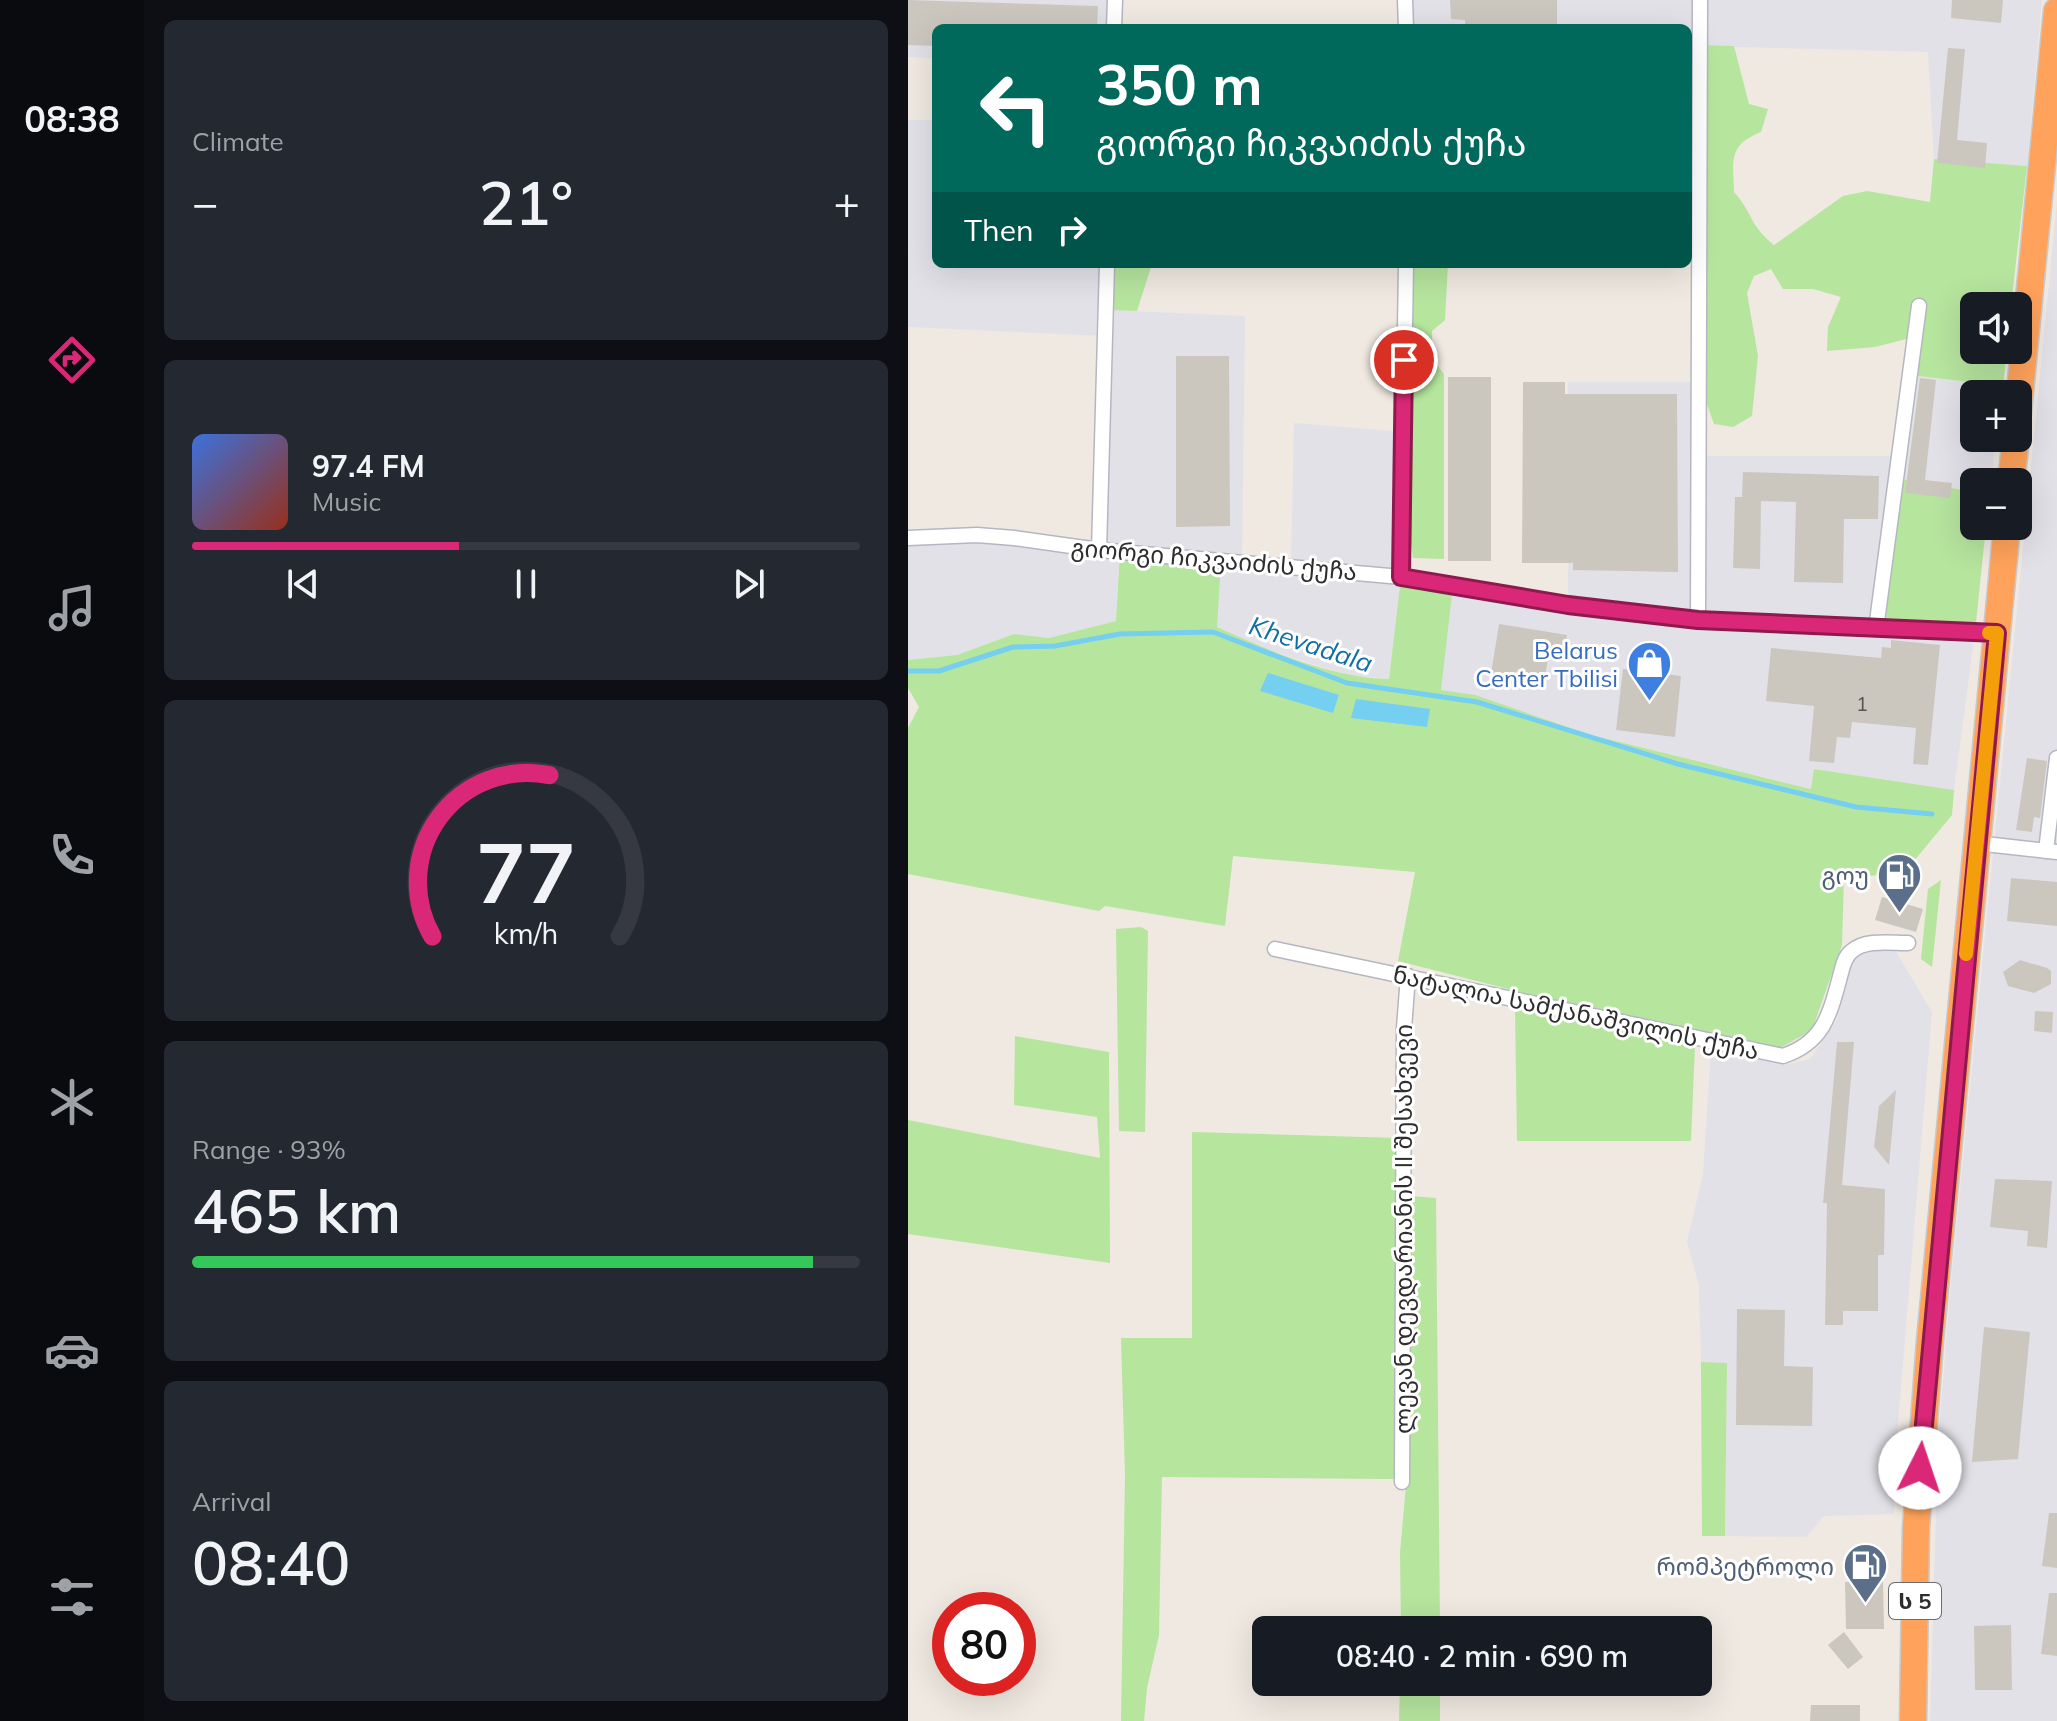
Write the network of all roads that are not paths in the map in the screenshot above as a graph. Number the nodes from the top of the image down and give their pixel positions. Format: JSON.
{"nodes":[{"id":1,"x":1115,"y":0,"type":"edge"},
{"id":2,"x":1405,"y":0,"type":"edge"},
{"id":3,"x":1700,"y":0,"type":"edge"},
{"id":4,"x":2057,"y":11,"type":"edge"},
{"id":5,"x":1114,"y":24,"type":"edge"},
{"id":6,"x":1406,"y":24,"type":"edge"},
{"id":7,"x":1107,"y":268,"type":"edge"},
{"id":8,"x":1406,"y":268,"type":"edge"},
{"id":9,"x":1919,"y":306,"type":"dead end"},
{"id":10,"x":2021,"y":380,"type":"edge"},
{"id":11,"x":908,"y":538,"type":"edge"},
{"id":12,"x":2006,"y":540,"type":"edge"},
{"id":13,"x":1099,"y":550,"type":"junction"},
{"id":14,"x":1401,"y":577,"type":"junction"},
{"id":15,"x":1698,"y":620,"type":"junction"},
{"id":16,"x":1876,"y":629,"type":"junction"},
{"id":17,"x":1997,"y":633,"type":"junction"},
{"id":18,"x":2057,"y":758,"type":"edge"},
{"id":19,"x":1976,"y":843,"type":"junction"},
{"id":20,"x":2051,"y":851,"type":"edge"},
{"id":21,"x":1908,"y":943,"type":"dead end"},
{"id":22,"x":1275,"y":949,"type":"dead end"},
{"id":23,"x":1408,"y":976,"type":"junction"},
{"id":24,"x":1402,"y":1482,"type":"dead end"},
{"id":25,"x":1913,"y":1721,"type":"edge"}],
"edges":[{"from":1,"to":5,"type":"street"},
{"from":2,"to":6,"type":"street"},
{"from":3,"to":15,"type":"street"},
{"from":4,"to":10,"type":"highway"},
{"from":7,"to":13,"type":"street"},
{"from":8,"to":14,"type":"street"},
{"from":9,"to":16,"type":"street"},
{"from":11,"to":13,"type":"street","name":"გიორგი ჩიკვაიძის ქუჩა"},
{"from":12,"to":17,"type":"highway","number":"ს 5"},
{"from":13,"to":14,"type":"street","name":"გიორგი ჩიკვაიძის ქუჩა"},
{"from":14,"to":15,"type":"street","name":"გიორგი ჩიკვაიძის ქუჩა"},
{"from":15,"to":16,"type":"street","name":"გიორგი ჩიკვაიძის ქუჩა"},
{"from":16,"to":17,"type":"street","name":"გიორგი ჩიკვაიძის ქუჩა"},
{"from":17,"to":19,"type":"highway","number":"ს 5"},
{"from":18,"to":20,"type":"street"},
{"from":19,"to":20,"type":"street"},
{"from":19,"to":25,"type":"highway","number":"ს 5"},
{"from":21,"to":23,"type":"street","name":"ნატალია სამქანაშვილის ქუჩა"},
{"from":22,"to":23,"type":"street","name":"ნატალია სამქანაშვილის ქუჩა"},
{"from":23,"to":24,"type":"street","name":"ლევან დევდარიანის II შესახვევი"}]}
